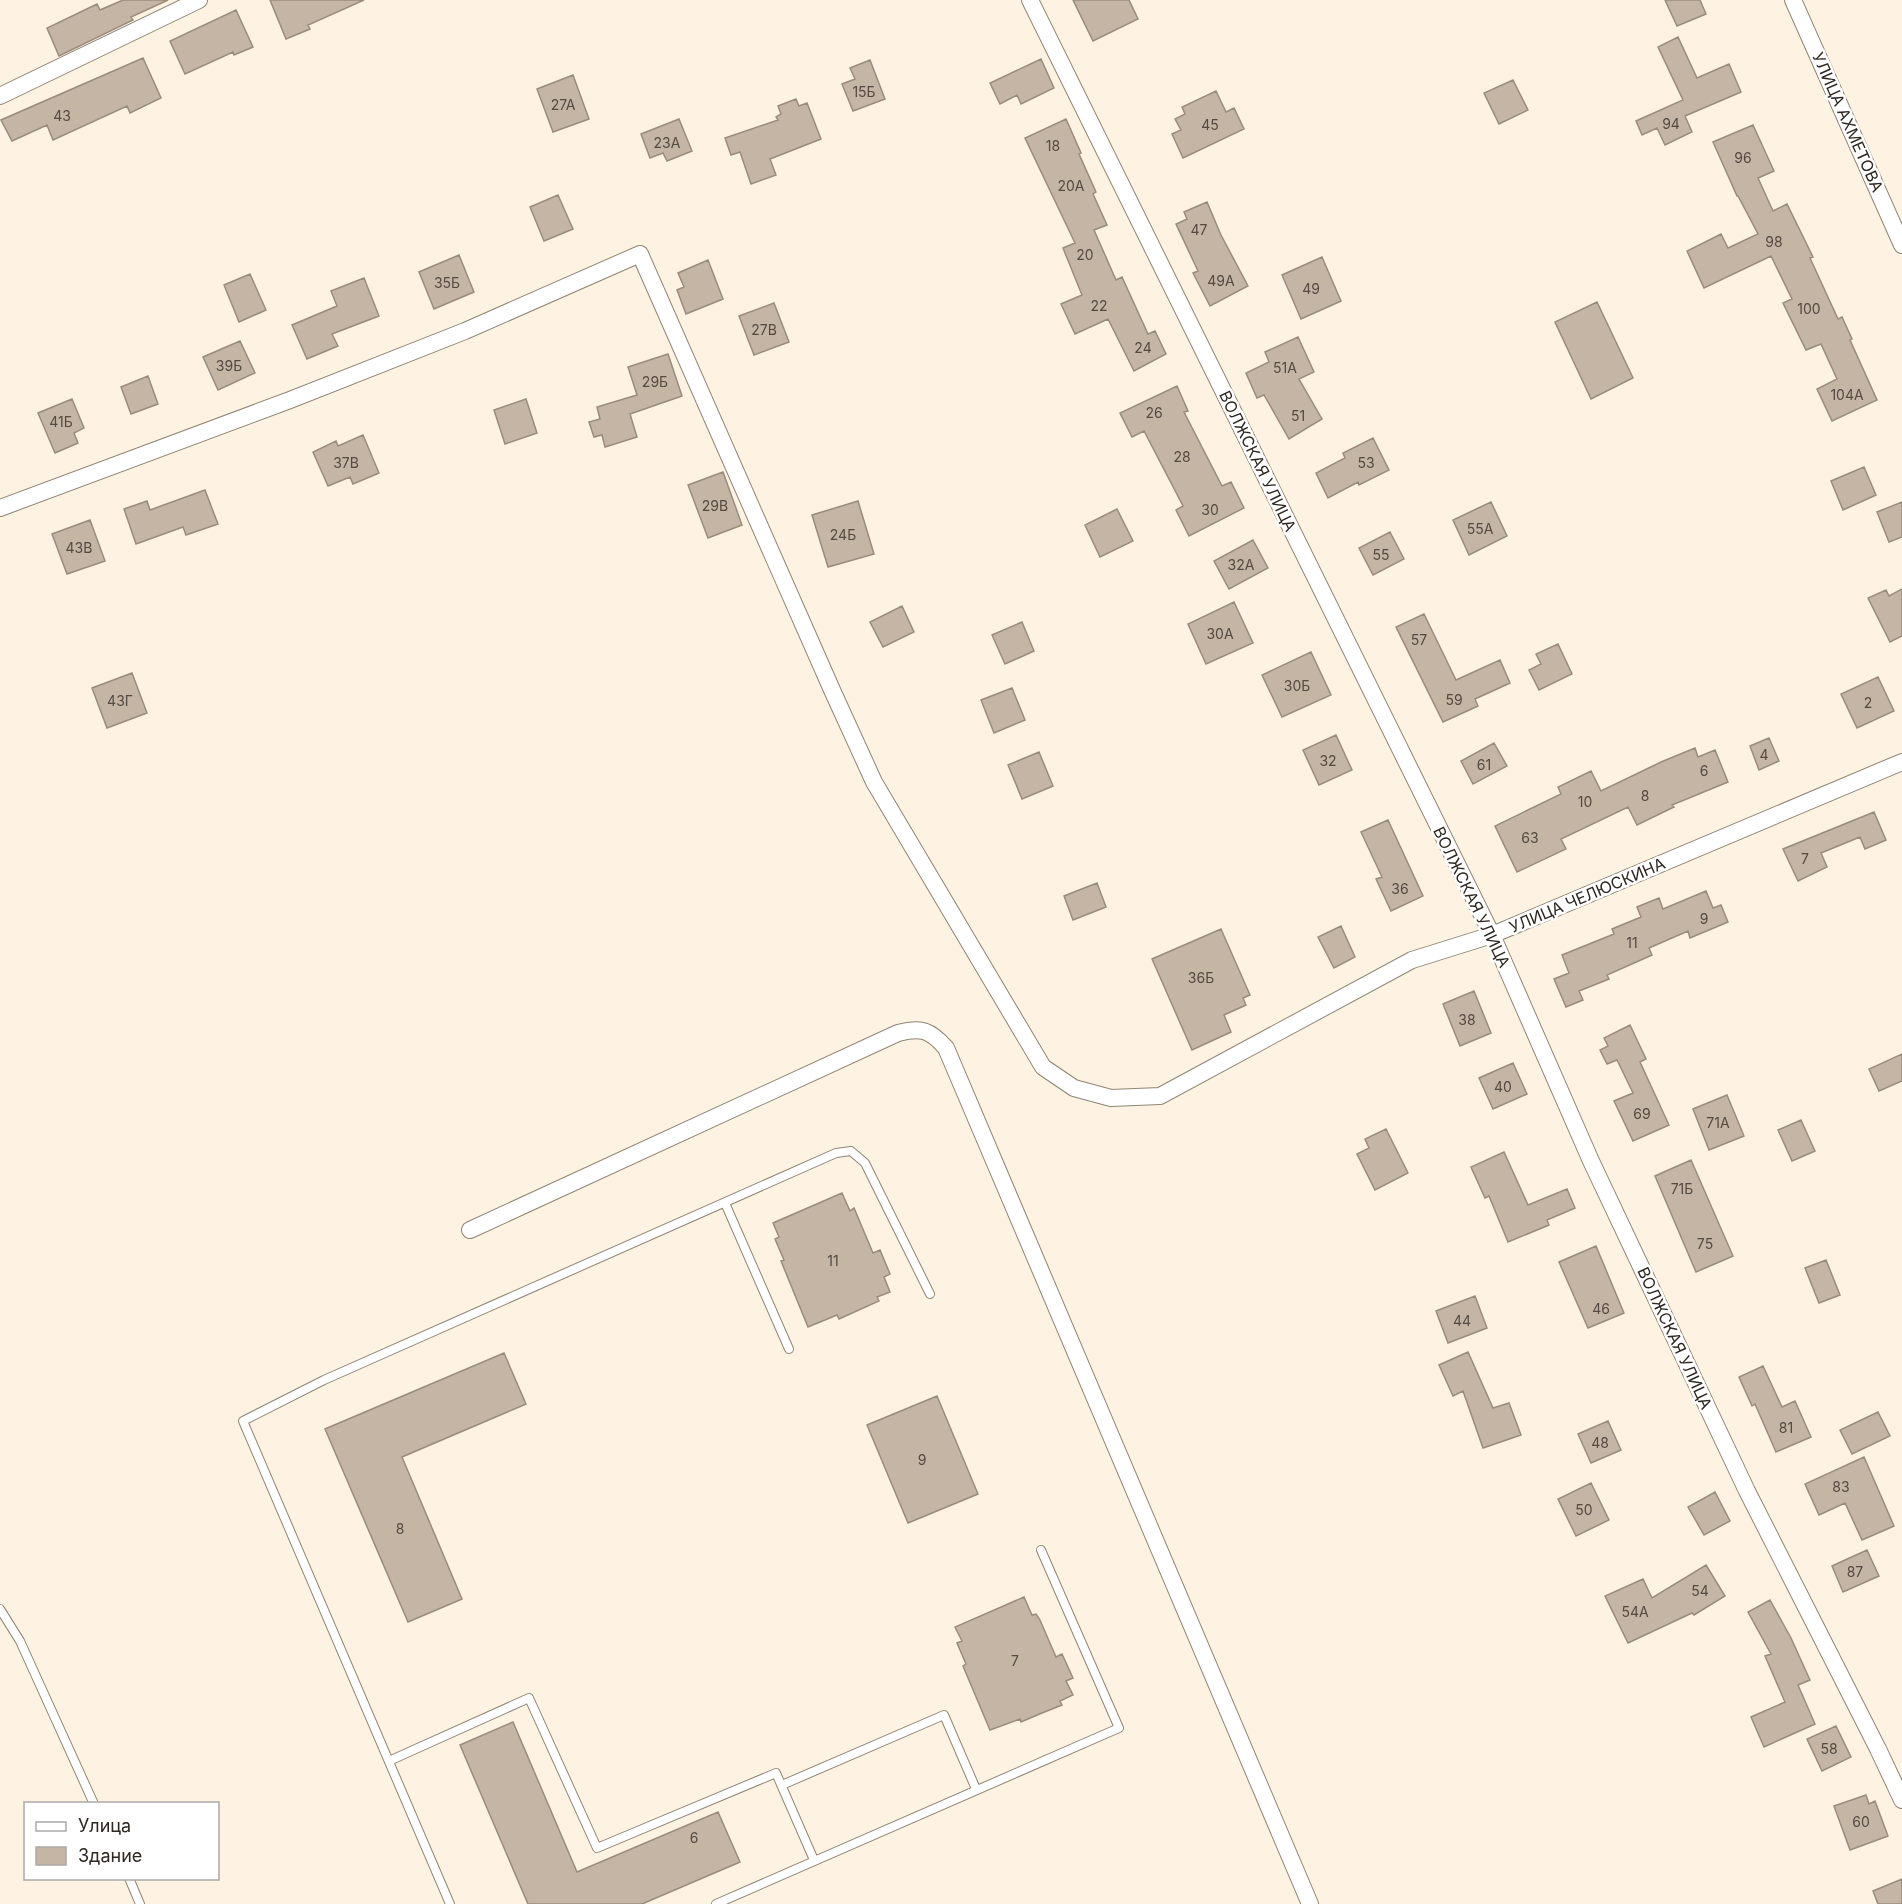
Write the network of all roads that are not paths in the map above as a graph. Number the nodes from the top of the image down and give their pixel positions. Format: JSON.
{"nodes":[{"id":1,"x":199,"y":0,"type":"edge"},
{"id":2,"x":1030,"y":0,"type":"edge"},
{"id":3,"x":1793,"y":0,"type":"edge"},
{"id":4,"x":0,"y":96,"type":"edge"},
{"id":5,"x":1902,"y":245,"type":"edge"},
{"id":6,"x":0,"y":508,"type":"edge"},
{"id":7,"x":1902,"y":762,"type":"edge"},
{"id":8,"x":1492,"y":935,"type":"junction"},
{"id":9,"x":725,"y":1203,"type":"junction"},
{"id":10,"x":470,"y":1230,"type":"dead end"},
{"id":11,"x":930,"y":1294,"type":"dead end"},
{"id":12,"x":789,"y":1349,"type":"dead end"},
{"id":13,"x":1041,"y":1550,"type":"dead end"},
{"id":14,"x":0,"y":1609,"type":"edge"},
{"id":15,"x":389,"y":1761,"type":"junction"},
{"id":16,"x":782,"y":1785,"type":"dead end"},
{"id":17,"x":976,"y":1789,"type":"junction"},
{"id":18,"x":1902,"y":1800,"type":"edge"},
{"id":19,"x":94,"y":1802,"type":"edge"},
{"id":20,"x":814,"y":1860,"type":"junction"},
{"id":21,"x":130,"y":1880,"type":"edge"},
{"id":22,"x":140,"y":1904,"type":"edge"},
{"id":23,"x":450,"y":1904,"type":"edge"},
{"id":24,"x":716,"y":1904,"type":"edge"},
{"id":25,"x":1310,"y":1904,"type":"edge"}],
"edges":[{"from":1,"to":4,"type":"street"},
{"from":2,"to":8,"type":"street","name":"ВОЛЖСКАЯ УЛИЦА"},
{"from":3,"to":5,"type":"street","name":"УЛИЦА АХМЕТОВА"},
{"from":6,"to":8,"type":"street","name":"УЛИЦА ЧЕЛЮСКИНА"},
{"from":7,"to":8,"type":"street","name":"УЛИЦА ЧЕЛЮСКИНА"},
{"from":8,"to":18,"type":"street","name":"ВОЛЖСКАЯ УЛИЦА"},
{"from":9,"to":11,"type":"lane"},
{"from":9,"to":12,"type":"lane"},
{"from":9,"to":15,"type":"lane"},
{"from":10,"to":25,"type":"street"},
{"from":13,"to":17,"type":"lane"},
{"from":14,"to":19,"type":"lane"},
{"from":15,"to":20,"type":"lane"},
{"from":15,"to":23,"type":"lane"},
{"from":16,"to":17,"type":"lane"},
{"from":17,"to":20,"type":"lane"},
{"from":20,"to":24,"type":"lane"},
{"from":21,"to":22,"type":"lane"}]}
